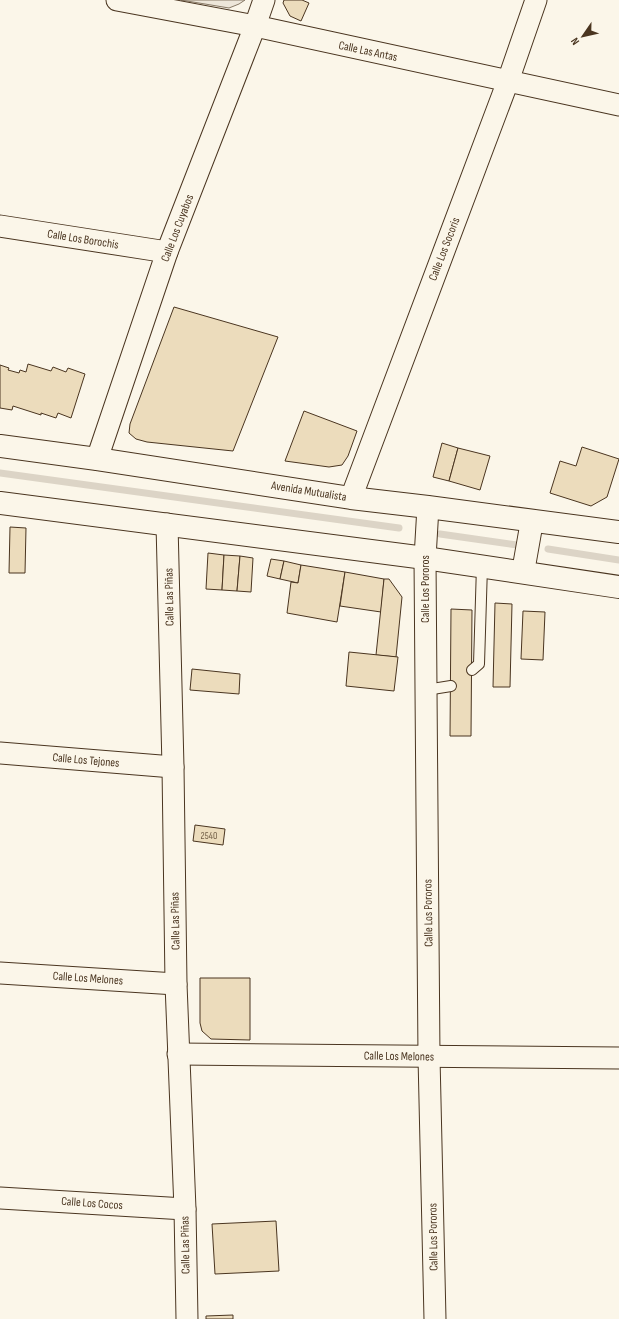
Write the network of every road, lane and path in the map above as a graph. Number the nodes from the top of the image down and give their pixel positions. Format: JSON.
{"nodes":[{"id":1,"x":117,"y":0,"type":"edge"},
{"id":2,"x":264,"y":0,"type":"edge"},
{"id":3,"x":536,"y":0,"type":"edge"},
{"id":4,"x":255,"y":26,"type":"junction"},
{"id":5,"x":508,"y":81,"type":"junction"},
{"id":6,"x":619,"y":105,"type":"edge"},
{"id":7,"x":0,"y":226,"type":"edge"},
{"id":8,"x":167,"y":252,"type":"junction"},
{"id":9,"x":0,"y":446,"type":"edge"},
{"id":10,"x":97,"y":459,"type":"junction"},
{"id":11,"x":351,"y":498,"type":"junction"},
{"id":12,"x":0,"y":503,"type":"edge"},
{"id":13,"x":428,"y":510,"type":"junction"},
{"id":14,"x":167,"y":524,"type":"junction"},
{"id":15,"x":531,"y":524,"type":"junction"},
{"id":16,"x":619,"y":532,"type":"edge"},
{"id":17,"x":425,"y":554,"type":"junction"},
{"id":18,"x":482,"y":566,"type":"junction"},
{"id":19,"x":523,"y":569,"type":"junction"},
{"id":20,"x":619,"y":587,"type":"edge"},
{"id":21,"x":472,"y":670,"type":"dead end"},
{"id":22,"x":451,"y":686,"type":"dead end"},
{"id":23,"x":426,"y":690,"type":"junction"},
{"id":24,"x":0,"y":753,"type":"edge"},
{"id":25,"x":173,"y":767,"type":"junction"},
{"id":26,"x":0,"y":973,"type":"edge"},
{"id":27,"x":176,"y":984,"type":"junction"},
{"id":28,"x":178,"y":1054,"type":"junction"},
{"id":29,"x":429,"y":1056,"type":"junction"},
{"id":30,"x":619,"y":1058,"type":"edge"},
{"id":31,"x":0,"y":1198,"type":"edge"},
{"id":32,"x":184,"y":1209,"type":"junction"},
{"id":33,"x":187,"y":1319,"type":"edge"},
{"id":34,"x":435,"y":1319,"type":"edge"}],
"edges":[{"from":1,"to":4,"type":"street","name":"Calle Las Antas"},
{"from":2,"to":4,"type":"street","name":"Calle Los Cuyabos"},
{"from":3,"to":5,"type":"street","name":"Calle Los Socoris"},
{"from":4,"to":5,"type":"street","name":"Calle Las Antas"},
{"from":4,"to":8,"type":"street","name":"Calle Los Cuyabos"},
{"from":5,"to":6,"type":"street","name":"Calle Las Antas"},
{"from":5,"to":11,"type":"street","name":"Calle Los Socoris"},
{"from":7,"to":8,"type":"street","name":"Calle Los Borochis"},
{"from":8,"to":10,"type":"street","name":"Calle Los Cuyabos"},
{"from":9,"to":10,"type":"main road","name":"Avenida Mutualista"},
{"from":10,"to":11,"type":"main road","name":"Avenida Mutualista"},
{"from":11,"to":13,"type":"main road","name":"Avenida Mutualista"},
{"from":12,"to":14,"type":"main road"},
{"from":13,"to":15,"type":"main road","name":"Avenida Mutualista"},
{"from":13,"to":17,"type":"street","name":"Calle Los Pororos"},
{"from":14,"to":17,"type":"main road"},
{"from":14,"to":25,"type":"street","name":"Calle Las Piñas"},
{"from":15,"to":16,"type":"main road","name":"Avenida Mutualista"},
{"from":15,"to":19,"type":"main road"},
{"from":17,"to":18,"type":"main road"},
{"from":17,"to":23,"type":"street","name":"Calle Los Pororos"},
{"from":18,"to":19,"type":"main road"},
{"from":18,"to":21,"type":"lane"},
{"from":19,"to":20,"type":"main road"},
{"from":22,"to":23,"type":"lane"},
{"from":23,"to":29,"type":"street","name":"Calle Los Pororos"},
{"from":24,"to":25,"type":"street","name":"Calle Los Tejones"},
{"from":25,"to":27,"type":"street","name":"Calle Las Piñas"},
{"from":26,"to":27,"type":"street","name":"Calle Los Melones"},
{"from":27,"to":28,"type":"street","name":"Calle Las Piñas"},
{"from":28,"to":29,"type":"street","name":"Calle Los Melones"},
{"from":28,"to":32,"type":"street","name":"Calle Las Piñas"},
{"from":29,"to":30,"type":"street","name":"Calle Los Melones"},
{"from":29,"to":34,"type":"street","name":"Calle Los Pororos"},
{"from":31,"to":32,"type":"street","name":"Calle Los Cocos"},
{"from":32,"to":33,"type":"street","name":"Calle Las Piñas"}]}
